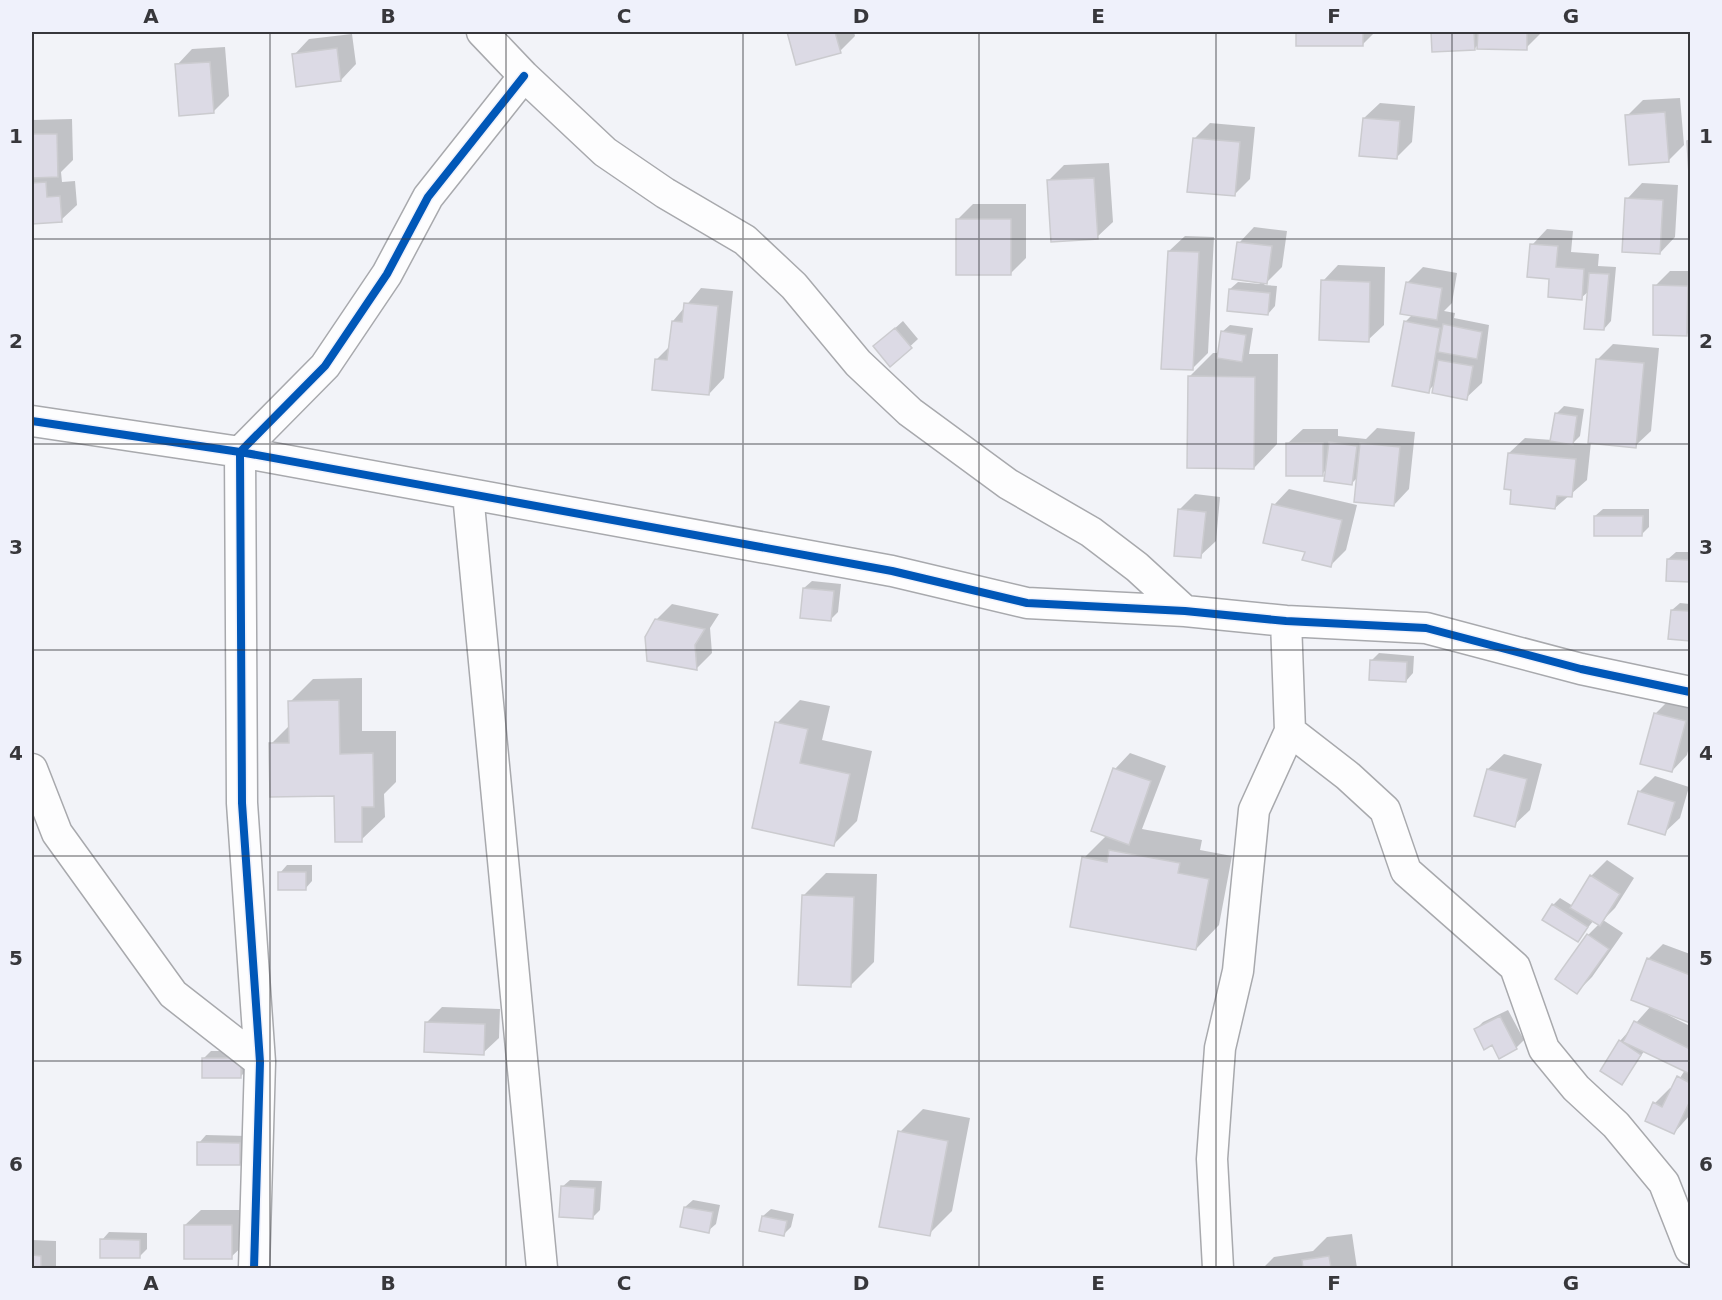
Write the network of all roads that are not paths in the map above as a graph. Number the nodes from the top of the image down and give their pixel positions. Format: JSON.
{"nodes":[{"id":1,"x":482,"y":32,"type":"edge"},
{"id":2,"x":524,"y":76,"type":"junction"},
{"id":3,"x":32,"y":421,"type":"edge"},
{"id":4,"x":240,"y":452,"type":"junction"},
{"id":5,"x":468,"y":494,"type":"junction"},
{"id":6,"x":1185,"y":611,"type":"junction"},
{"id":7,"x":1286,"y":621,"type":"junction"},
{"id":8,"x":1690,"y":692,"type":"edge"},
{"id":9,"x":1290,"y":731,"type":"junction"},
{"id":10,"x":32,"y":769,"type":"edge"},
{"id":11,"x":260,"y":1062,"type":"junction"},
{"id":12,"x":1690,"y":1249,"type":"edge"},
{"id":13,"x":254,"y":1269,"type":"edge"},
{"id":14,"x":543,"y":1269,"type":"edge"},
{"id":15,"x":1218,"y":1269,"type":"edge"}],
"edges":[{"from":1,"to":2,"type":"street"},
{"from":2,"to":4,"type":"street"},
{"from":2,"to":6,"type":"street"},
{"from":3,"to":4,"type":"street"},
{"from":4,"to":5,"type":"street"},
{"from":4,"to":11,"type":"street"},
{"from":5,"to":6,"type":"street"},
{"from":5,"to":14,"type":"street"},
{"from":6,"to":7,"type":"street"},
{"from":7,"to":8,"type":"street"},
{"from":7,"to":9,"type":"street"},
{"from":9,"to":12,"type":"street"},
{"from":9,"to":15,"type":"street"},
{"from":10,"to":11,"type":"street"},
{"from":11,"to":13,"type":"street"}]}
